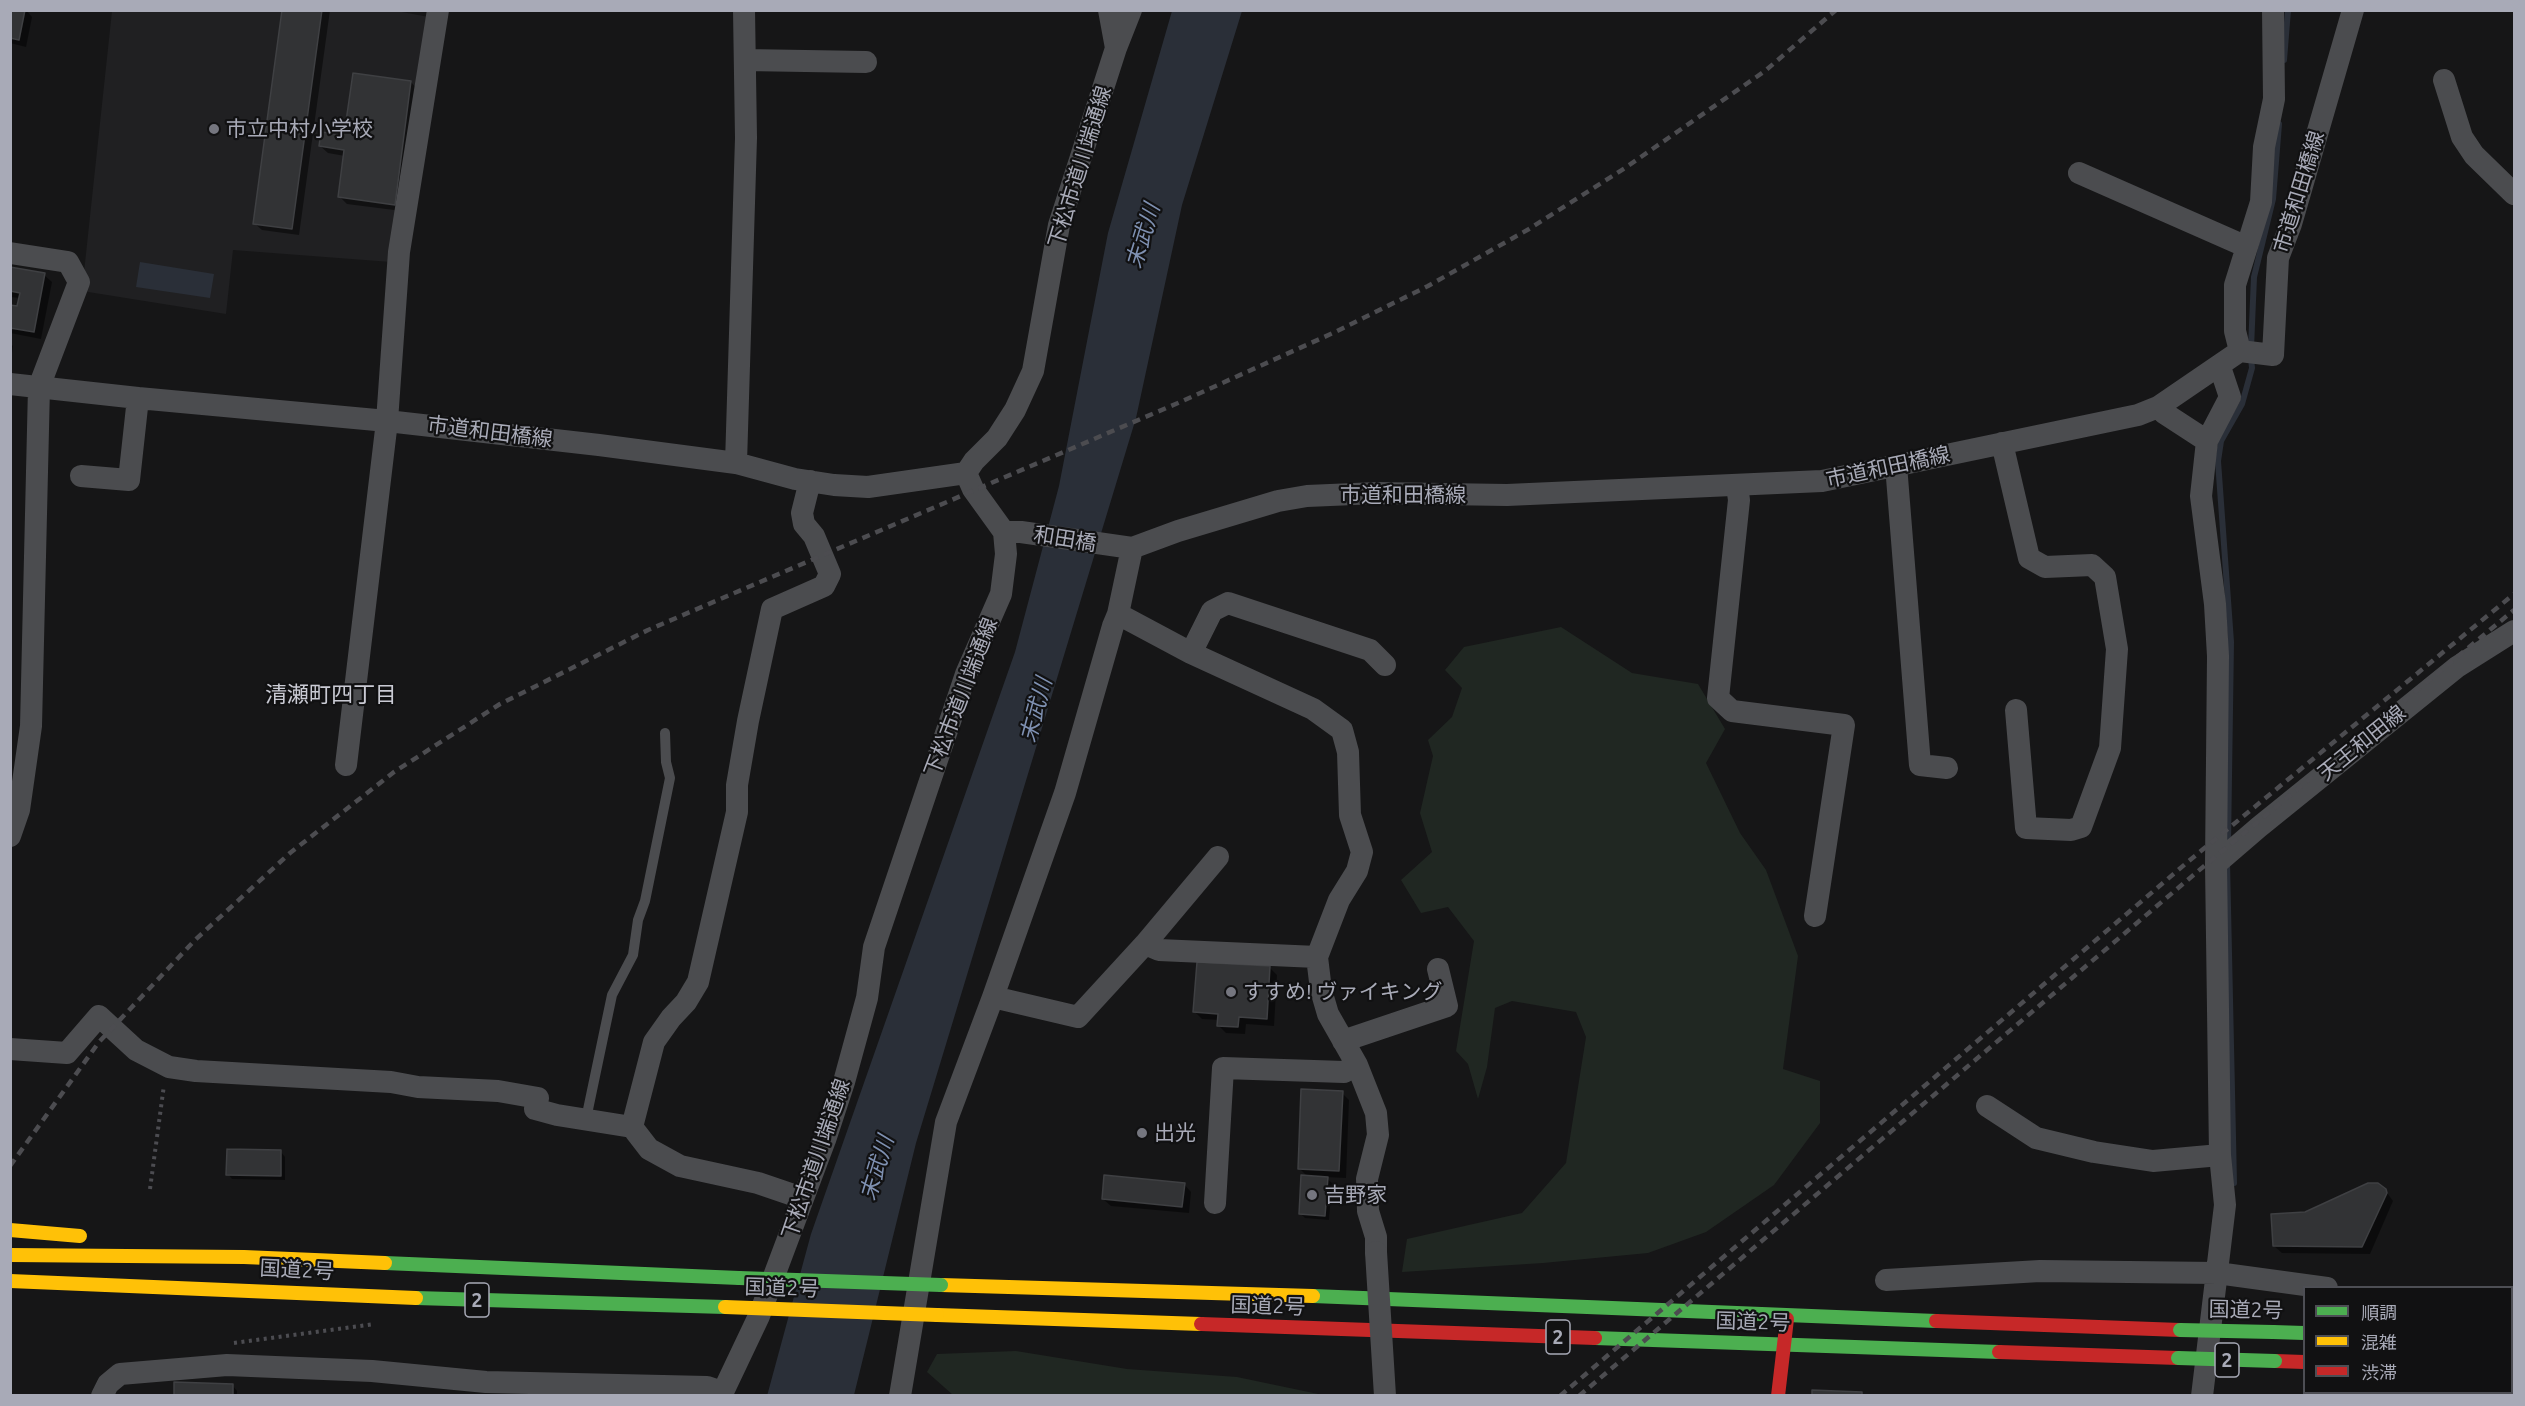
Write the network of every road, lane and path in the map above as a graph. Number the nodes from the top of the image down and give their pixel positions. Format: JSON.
{"nodes":[{"id":1,"x":438,"y":10,"type":"edge"},
{"id":2,"x":744,"y":10,"type":"edge"},
{"id":3,"x":1109,"y":10,"type":"edge"},
{"id":4,"x":1131,"y":10,"type":"edge"},
{"id":5,"x":2273,"y":10,"type":"edge"},
{"id":6,"x":2353,"y":10,"type":"edge"},
{"id":7,"x":1116,"y":48,"type":"junction"},
{"id":8,"x":745,"y":60,"type":"junction"},
{"id":9,"x":866,"y":62,"type":"dead end"},
{"id":10,"x":2444,"y":80,"type":"dead end"},
{"id":11,"x":2079,"y":173,"type":"dead end"},
{"id":12,"x":2514,"y":194,"type":"edge"},
{"id":13,"x":2247,"y":247,"type":"junction"},
{"id":14,"x":10,"y":253,"type":"edge"},
{"id":15,"x":2241,"y":351,"type":"junction"},
{"id":16,"x":2220,"y":367,"type":"junction"},
{"id":17,"x":10,"y":384,"type":"edge"},
{"id":18,"x":39,"y":387,"type":"junction"},
{"id":19,"x":138,"y":398,"type":"junction"},
{"id":20,"x":2158,"y":407,"type":"junction"},
{"id":21,"x":387,"y":421,"type":"junction"},
{"id":22,"x":2207,"y":441,"type":"junction"},
{"id":23,"x":2002,"y":443,"type":"junction"},
{"id":24,"x":736,"y":463,"type":"junction"},
{"id":25,"x":1896,"y":465,"type":"junction"},
{"id":26,"x":966,"y":473,"type":"junction"},
{"id":27,"x":81,"y":476,"type":"dead end"},
{"id":28,"x":810,"y":481,"type":"junction"},
{"id":29,"x":1737,"y":486,"type":"junction"},
{"id":30,"x":1012,"y":532,"type":"junction"},
{"id":31,"x":1132,"y":548,"type":"junction"},
{"id":32,"x":1118,"y":614,"type":"junction"},
{"id":33,"x":2514,"y":631,"type":"edge"},
{"id":34,"x":1191,"y":653,"type":"junction"},
{"id":35,"x":1385,"y":665,"type":"dead end"},
{"id":36,"x":2016,"y":710,"type":"dead end"},
{"id":37,"x":665,"y":733,"type":"dead end"},
{"id":38,"x":346,"y":765,"type":"dead end"},
{"id":39,"x":1947,"y":768,"type":"dead end"},
{"id":40,"x":10,"y":836,"type":"edge"},
{"id":41,"x":1218,"y":857,"type":"dead end"},
{"id":42,"x":2217,"y":864,"type":"junction"},
{"id":43,"x":1815,"y":916,"type":"dead end"},
{"id":44,"x":1145,"y":944,"type":"junction"},
{"id":45,"x":1317,"y":957,"type":"junction"},
{"id":46,"x":1438,"y":969,"type":"dead end"},
{"id":47,"x":993,"y":997,"type":"junction"},
{"id":48,"x":1343,"y":1041,"type":"junction"},
{"id":49,"x":10,"y":1049,"type":"edge"},
{"id":50,"x":1357,"y":1065,"type":"junction"},
{"id":51,"x":169,"y":1067,"type":"junction"},
{"id":52,"x":1987,"y":1106,"type":"dead end"},
{"id":53,"x":586,"y":1119,"type":"junction"},
{"id":54,"x":632,"y":1127,"type":"junction"},
{"id":55,"x":2220,"y":1155,"type":"junction"},
{"id":56,"x":150,"y":1189,"type":"dead end"},
{"id":57,"x":802,"y":1198,"type":"junction"},
{"id":58,"x":1215,"y":1203,"type":"dead end"},
{"id":59,"x":10,"y":1230,"type":"edge"},
{"id":60,"x":94,"y":1237,"type":"dead end"},
{"id":61,"x":128,"y":1242,"type":"dead end"},
{"id":62,"x":10,"y":1255,"type":"edge"},
{"id":63,"x":243,"y":1257,"type":"junction"},
{"id":64,"x":2216,"y":1273,"type":"junction"},
{"id":65,"x":1886,"y":1280,"type":"dead end"},
{"id":66,"x":10,"y":1281,"type":"edge"},
{"id":67,"x":2320,"y":1286,"type":"edge"},
{"id":68,"x":230,"y":1288,"type":"junction"},
{"id":69,"x":34,"y":1296,"type":"dead end"},
{"id":70,"x":1788,"y":1315,"type":"junction"},
{"id":71,"x":376,"y":1324,"type":"dead end"},
{"id":72,"x":2303,"y":1333,"type":"edge"},
{"id":73,"x":223,"y":1344,"type":"dead end"},
{"id":74,"x":1784,"y":1344,"type":"junction"},
{"id":75,"x":2303,"y":1362,"type":"edge"},
{"id":76,"x":722,"y":1394,"type":"edge"},
{"id":77,"x":102,"y":1395,"type":"edge"},
{"id":78,"x":900,"y":1395,"type":"edge"},
{"id":79,"x":1385,"y":1395,"type":"edge"},
{"id":80,"x":1778,"y":1395,"type":"edge"},
{"id":81,"x":2202,"y":1395,"type":"edge"}],
"edges":[{"from":1,"to":21,"type":"street"},
{"from":2,"to":8,"type":"street"},
{"from":3,"to":7,"type":"street"},
{"from":4,"to":7,"type":"street","name":"下松市道川端通線"},
{"from":5,"to":13,"type":"street"},
{"from":6,"to":15,"type":"street","name":"市道和田橋線"},
{"from":7,"to":26,"type":"street","name":"下松市道川端通線"},
{"from":8,"to":9,"type":"street"},
{"from":8,"to":24,"type":"street"},
{"from":10,"to":12,"type":"street"},
{"from":11,"to":13,"type":"street"},
{"from":13,"to":15,"type":"street"},
{"from":14,"to":18,"type":"street"},
{"from":15,"to":16,"type":"street","name":"市道和田橋線"},
{"from":16,"to":20,"type":"street","name":"市道和田橋線"},
{"from":16,"to":22,"type":"street"},
{"from":17,"to":18,"type":"street","name":"市道和田橋線"},
{"from":18,"to":19,"type":"street","name":"市道和田橋線"},
{"from":18,"to":40,"type":"street"},
{"from":19,"to":21,"type":"street","name":"市道和田橋線"},
{"from":19,"to":27,"type":"street"},
{"from":20,"to":22,"type":"street"},
{"from":20,"to":23,"type":"street","name":"市道和田橋線"},
{"from":21,"to":24,"type":"street","name":"市道和田橋線"},
{"from":21,"to":38,"type":"street"},
{"from":22,"to":42,"type":"street"},
{"from":23,"to":25,"type":"street","name":"市道和田橋線"},
{"from":23,"to":36,"type":"street"},
{"from":24,"to":28,"type":"street","name":"市道和田橋線"},
{"from":25,"to":29,"type":"street","name":"市道和田橋線"},
{"from":25,"to":39,"type":"street"},
{"from":26,"to":28,"type":"street","name":"市道和田橋線"},
{"from":26,"to":30,"type":"street"},
{"from":28,"to":54,"type":"street"},
{"from":29,"to":31,"type":"street","name":"市道和田橋線"},
{"from":29,"to":43,"type":"street"},
{"from":30,"to":31,"type":"street","name":"和田橋"},
{"from":30,"to":57,"type":"street","name":"下松市道川端通線"},
{"from":31,"to":32,"type":"street"},
{"from":32,"to":34,"type":"street"},
{"from":32,"to":47,"type":"street"},
{"from":33,"to":42,"type":"street","name":"天王和田線"},
{"from":34,"to":35,"type":"street"},
{"from":34,"to":45,"type":"street"},
{"from":37,"to":53,"type":"lane"},
{"from":41,"to":44,"type":"street"},
{"from":42,"to":55,"type":"street"},
{"from":44,"to":45,"type":"street"},
{"from":44,"to":47,"type":"street"},
{"from":45,"to":48,"type":"street"},
{"from":46,"to":48,"type":"street"},
{"from":47,"to":78,"type":"street"},
{"from":48,"to":50,"type":"street"},
{"from":49,"to":51,"type":"street"},
{"from":50,"to":58,"type":"street"},
{"from":50,"to":79,"type":"street","bridge":true},
{"from":51,"to":53,"type":"street"},
{"from":51,"to":56,"type":"path"},
{"from":52,"to":55,"type":"street"},
{"from":53,"to":54,"type":"street"},
{"from":54,"to":57,"type":"street"},
{"from":55,"to":64,"type":"street"},
{"from":57,"to":76,"type":"street","name":"下松市道川端通線"},
{"from":59,"to":60,"type":"main road"},
{"from":61,"to":63,"type":"main road","name":"国道2号","number":"2"},
{"from":62,"to":63,"type":"main road","name":"国道2号","number":"2"},
{"from":63,"to":70,"type":"main road","name":"国道2号","number":"2","bridge":true},
{"from":64,"to":65,"type":"street"},
{"from":64,"to":67,"type":"street"},
{"from":64,"to":81,"type":"street"},
{"from":66,"to":68,"type":"main road","name":"国道2号","number":"2"},
{"from":68,"to":69,"type":"main road","name":"国道2号","number":"2"},
{"from":68,"to":74,"type":"main road","name":"国道2号","number":"2","bridge":true},
{"from":70,"to":72,"type":"main road","name":"国道2号","number":"2","bridge":true},
{"from":70,"to":74,"type":"main road"},
{"from":71,"to":73,"type":"path"},
{"from":74,"to":75,"type":"main road","name":"国道2号","number":"2","bridge":true},
{"from":74,"to":80,"type":"main road"},
{"from":76,"to":77,"type":"street"}]}
